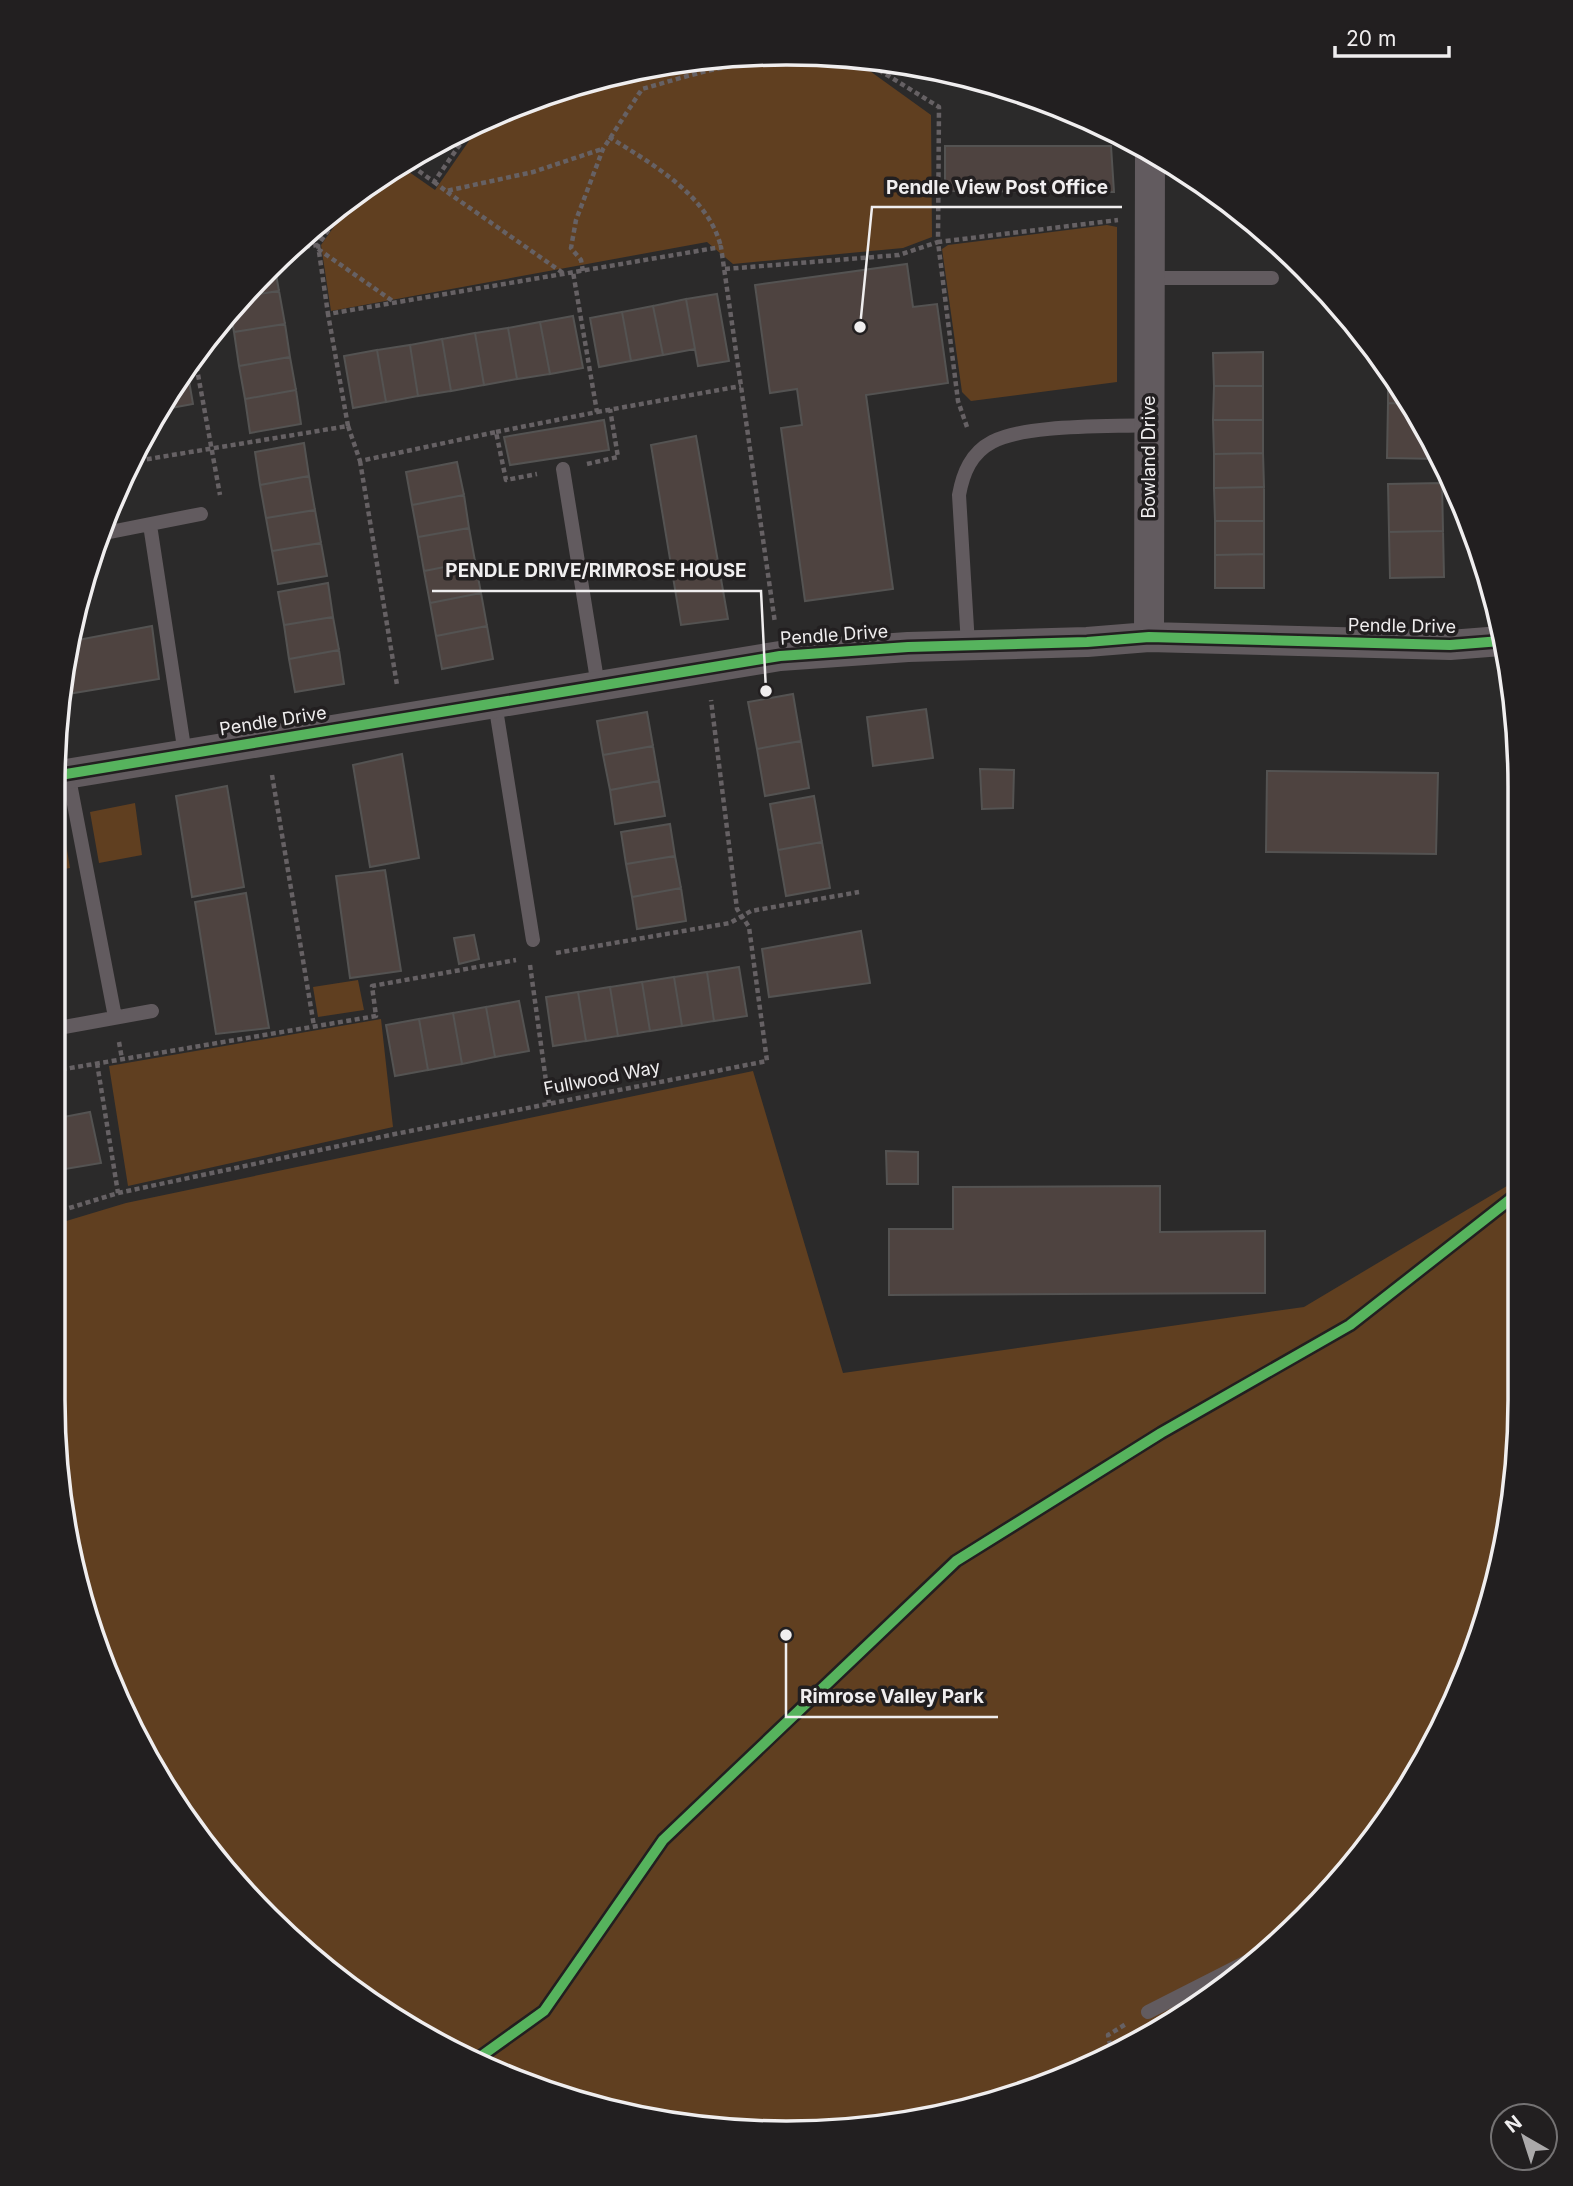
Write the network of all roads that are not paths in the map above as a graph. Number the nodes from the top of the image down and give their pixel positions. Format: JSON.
{"nodes":[{"id":1,"x":1150,"y":163,"type":"edge"},
{"id":2,"x":1150,"y":278,"type":"junction"},
{"id":3,"x":1272,"y":278,"type":"dead end"},
{"id":4,"x":1148,"y":425,"type":"junction"},
{"id":5,"x":563,"y":469,"type":"road end"},
{"id":6,"x":201,"y":514,"type":"road end"},
{"id":7,"x":150,"y":525,"type":"junction"},
{"id":8,"x":112,"y":532,"type":"edge"},
{"id":9,"x":1149,"y":637,"type":"junction"},
{"id":10,"x":1493,"y":642,"type":"edge"},
{"id":11,"x":968,"y":645,"type":"junction"},
{"id":12,"x":598,"y":686,"type":"junction"},
{"id":13,"x":495,"y":703,"type":"junction"},
{"id":14,"x":185,"y":754,"type":"junction"},
{"id":15,"x":65,"y":774,"type":"edge"},
{"id":16,"x":65,"y":793,"type":"edge"},
{"id":17,"x":533,"y":940,"type":"road end"},
{"id":18,"x":152,"y":1011,"type":"dead end"},
{"id":19,"x":115,"y":1017,"type":"junction"},
{"id":20,"x":65,"y":1027,"type":"edge"},
{"id":21,"x":1224,"y":1973,"type":"edge"},
{"id":22,"x":1148,"y":2012,"type":"road end"}],
"edges":[{"from":1,"to":2,"type":"street","name":"Bowland Drive"},
{"from":2,"to":3,"type":"lane"},
{"from":2,"to":4,"type":"street","name":"Bowland Drive"},
{"from":4,"to":9,"type":"street","name":"Bowland Drive"},
{"from":4,"to":11,"type":"lane"},
{"from":5,"to":12,"type":"lane"},
{"from":6,"to":7,"type":"lane"},
{"from":7,"to":8,"type":"lane"},
{"from":7,"to":14,"type":"lane"},
{"from":9,"to":10,"type":"street","name":"Pendle Drive"},
{"from":9,"to":11,"type":"street","name":"Pendle Drive"},
{"from":11,"to":12,"type":"street","name":"Pendle Drive"},
{"from":12,"to":13,"type":"street","name":"Pendle Drive"},
{"from":13,"to":14,"type":"street","name":"Pendle Drive"},
{"from":13,"to":17,"type":"lane"},
{"from":14,"to":15,"type":"street","name":"Pendle Drive"},
{"from":16,"to":19,"type":"lane"},
{"from":18,"to":19,"type":"lane"},
{"from":19,"to":20,"type":"lane"},
{"from":21,"to":22,"type":"lane"}]}
